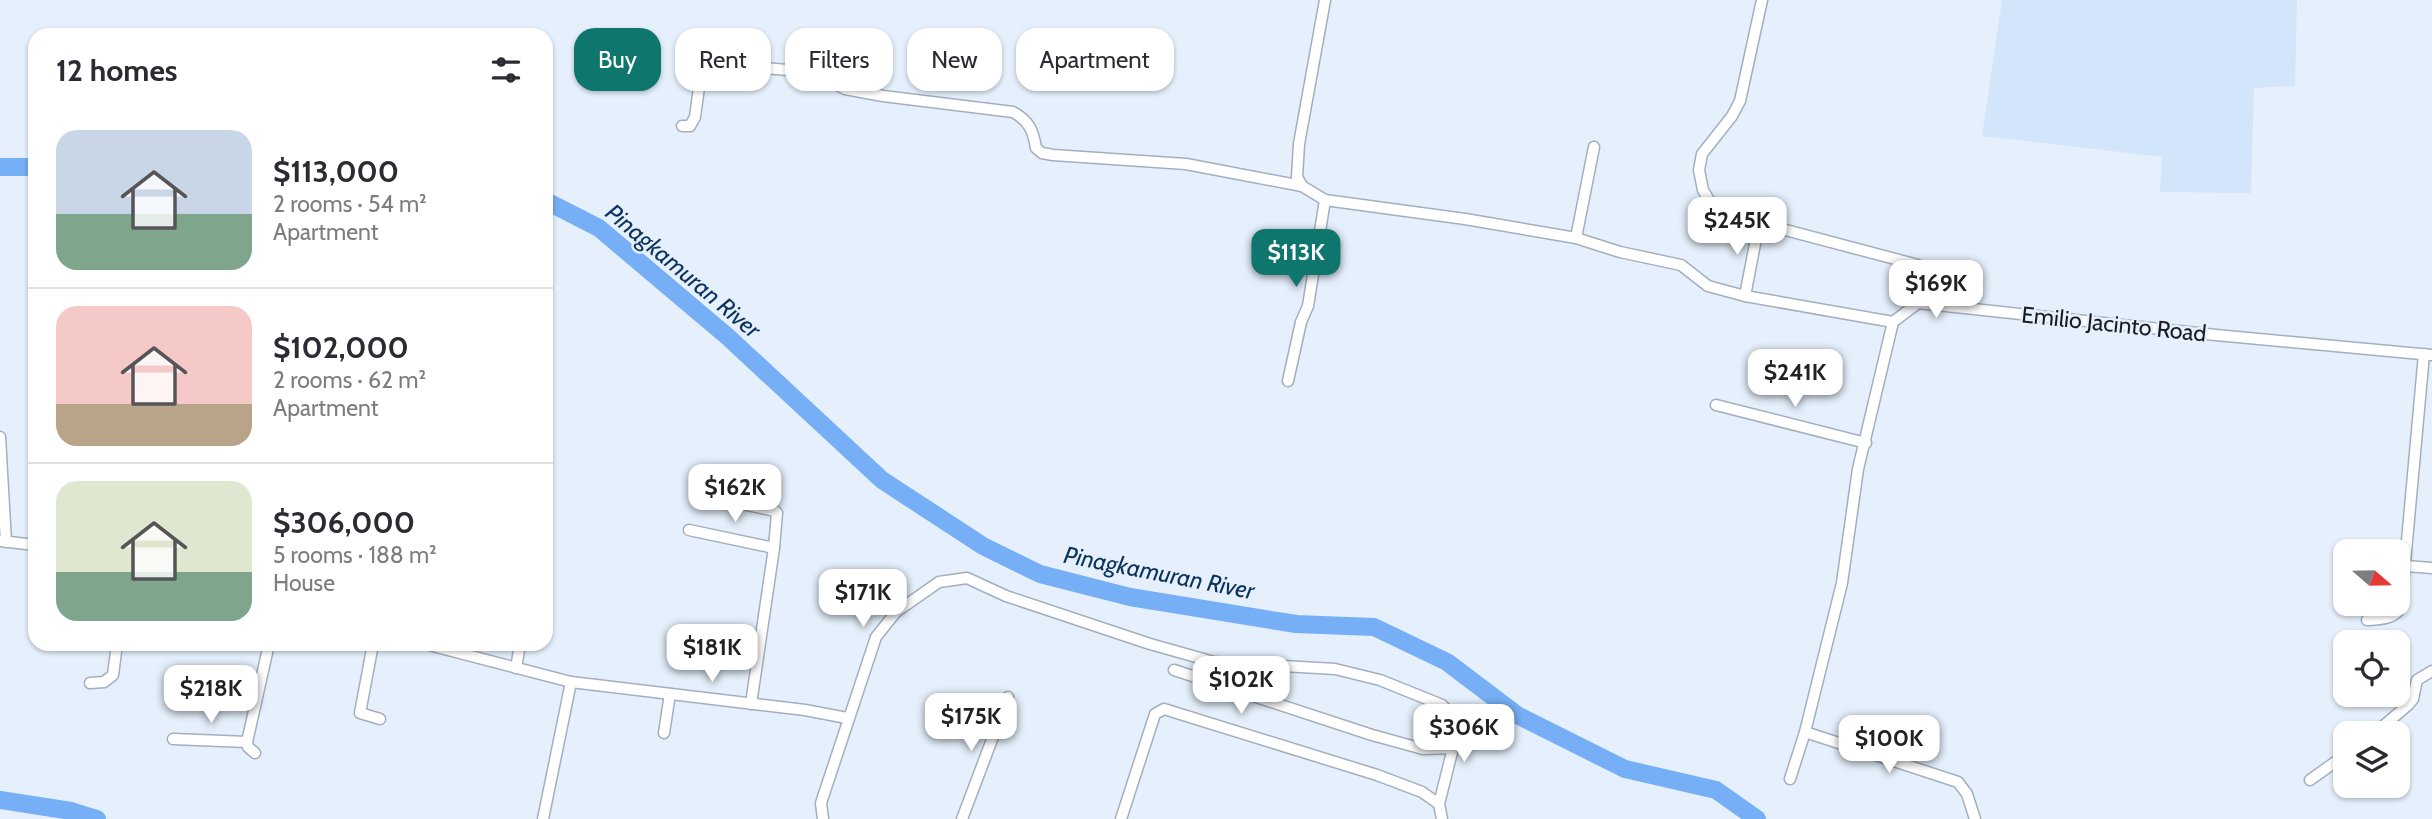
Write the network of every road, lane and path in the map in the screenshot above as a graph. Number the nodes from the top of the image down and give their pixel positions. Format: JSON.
{"nodes":[{"id":1,"x":1325,"y":0,"type":"edge"},
{"id":2,"x":1762,"y":0,"type":"edge"},
{"id":3,"x":682,"y":127,"type":"dead end"},
{"id":4,"x":1594,"y":148,"type":"dead end"},
{"id":5,"x":1302,"y":186,"type":"junction"},
{"id":6,"x":1325,"y":200,"type":"junction"},
{"id":7,"x":1759,"y":223,"type":"junction"},
{"id":8,"x":1576,"y":239,"type":"junction"},
{"id":9,"x":1745,"y":296,"type":"junction"},
{"id":10,"x":1918,"y":303,"type":"junction"},
{"id":11,"x":1893,"y":322,"type":"junction"},
{"id":12,"x":2428,"y":354,"type":"edge"},
{"id":13,"x":1288,"y":381,"type":"dead end"},
{"id":14,"x":1716,"y":405,"type":"dead end"},
{"id":15,"x":0,"y":437,"type":"edge"},
{"id":16,"x":1866,"y":443,"type":"junction"},
{"id":17,"x":724,"y":500,"type":"dead end"},
{"id":18,"x":689,"y":530,"type":"dead end"},
{"id":19,"x":2409,"y":539,"type":"edge"},
{"id":20,"x":3,"y":541,"type":"edge"},
{"id":21,"x":28,"y":544,"type":"edge"},
{"id":22,"x":774,"y":548,"type":"junction"},
{"id":23,"x":2410,"y":566,"type":"edge"},
{"id":24,"x":2432,"y":568,"type":"edge"},
{"id":25,"x":2392,"y":616,"type":"edge"},
{"id":26,"x":2367,"y":620,"type":"dead end"},
{"id":27,"x":116,"y":651,"type":"edge"},
{"id":28,"x":267,"y":651,"type":"edge"},
{"id":29,"x":372,"y":651,"type":"edge"},
{"id":30,"x":452,"y":651,"type":"edge"},
{"id":31,"x":519,"y":651,"type":"edge"},
{"id":32,"x":516,"y":668,"type":"junction"},
{"id":33,"x":1174,"y":670,"type":"dead end"},
{"id":34,"x":2432,"y":671,"type":"edge"},
{"id":35,"x":571,"y":682,"type":"junction"},
{"id":36,"x":90,"y":683,"type":"dead end"},
{"id":37,"x":670,"y":694,"type":"junction"},
{"id":38,"x":1007,"y":697,"type":"dead end"},
{"id":39,"x":751,"y":704,"type":"junction"},
{"id":40,"x":847,"y":718,"type":"junction"},
{"id":41,"x":380,"y":719,"type":"dead end"},
{"id":42,"x":2390,"y":721,"type":"edge"},
{"id":43,"x":1805,"y":732,"type":"junction"},
{"id":44,"x":664,"y":733,"type":"dead end"},
{"id":45,"x":173,"y":739,"type":"dead end"},
{"id":46,"x":247,"y":741,"type":"junction"},
{"id":47,"x":1453,"y":748,"type":"junction"},
{"id":48,"x":256,"y":753,"type":"dead end"},
{"id":49,"x":2333,"y":764,"type":"edge"},
{"id":50,"x":1790,"y":779,"type":"dead end"},
{"id":51,"x":2311,"y":780,"type":"dead end"},
{"id":52,"x":1439,"y":804,"type":"junction"},
{"id":53,"x":543,"y":819,"type":"edge"},
{"id":54,"x":823,"y":819,"type":"edge"},
{"id":55,"x":962,"y":819,"type":"edge"},
{"id":56,"x":1121,"y":819,"type":"edge"},
{"id":57,"x":1442,"y":819,"type":"edge"},
{"id":58,"x":1975,"y":819,"type":"edge"}],
"edges":[{"from":1,"to":5,"type":"street"},
{"from":2,"to":7,"type":"street"},
{"from":3,"to":5,"type":"street"},
{"from":4,"to":8,"type":"street"},
{"from":5,"to":6,"type":"street"},
{"from":6,"to":8,"type":"street"},
{"from":6,"to":13,"type":"street"},
{"from":7,"to":9,"type":"street"},
{"from":7,"to":10,"type":"street"},
{"from":8,"to":9,"type":"street"},
{"from":9,"to":11,"type":"street"},
{"from":10,"to":11,"type":"street"},
{"from":10,"to":12,"type":"street","name":"Emilio Jacinto Road"},
{"from":11,"to":16,"type":"street"},
{"from":12,"to":19,"type":"street"},
{"from":14,"to":16,"type":"street"},
{"from":15,"to":20,"type":"street"},
{"from":16,"to":43,"type":"street"},
{"from":17,"to":22,"type":"street"},
{"from":18,"to":22,"type":"street"},
{"from":20,"to":21,"type":"street"},
{"from":22,"to":39,"type":"street"},
{"from":23,"to":24,"type":"street"},
{"from":25,"to":26,"type":"street"},
{"from":27,"to":36,"type":"street"},
{"from":28,"to":46,"type":"street"},
{"from":29,"to":41,"type":"street"},
{"from":30,"to":32,"type":"street"},
{"from":31,"to":32,"type":"street"},
{"from":32,"to":35,"type":"street"},
{"from":33,"to":47,"type":"street"},
{"from":34,"to":42,"type":"street"},
{"from":35,"to":37,"type":"street"},
{"from":35,"to":53,"type":"street"},
{"from":37,"to":39,"type":"street"},
{"from":37,"to":44,"type":"street"},
{"from":38,"to":55,"type":"street"},
{"from":39,"to":40,"type":"street"},
{"from":40,"to":47,"type":"street"},
{"from":40,"to":54,"type":"street"},
{"from":43,"to":50,"type":"street"},
{"from":43,"to":58,"type":"street"},
{"from":45,"to":46,"type":"street"},
{"from":46,"to":48,"type":"street"},
{"from":47,"to":52,"type":"street"},
{"from":49,"to":51,"type":"street"},
{"from":52,"to":56,"type":"street"},
{"from":52,"to":57,"type":"street"}]}
